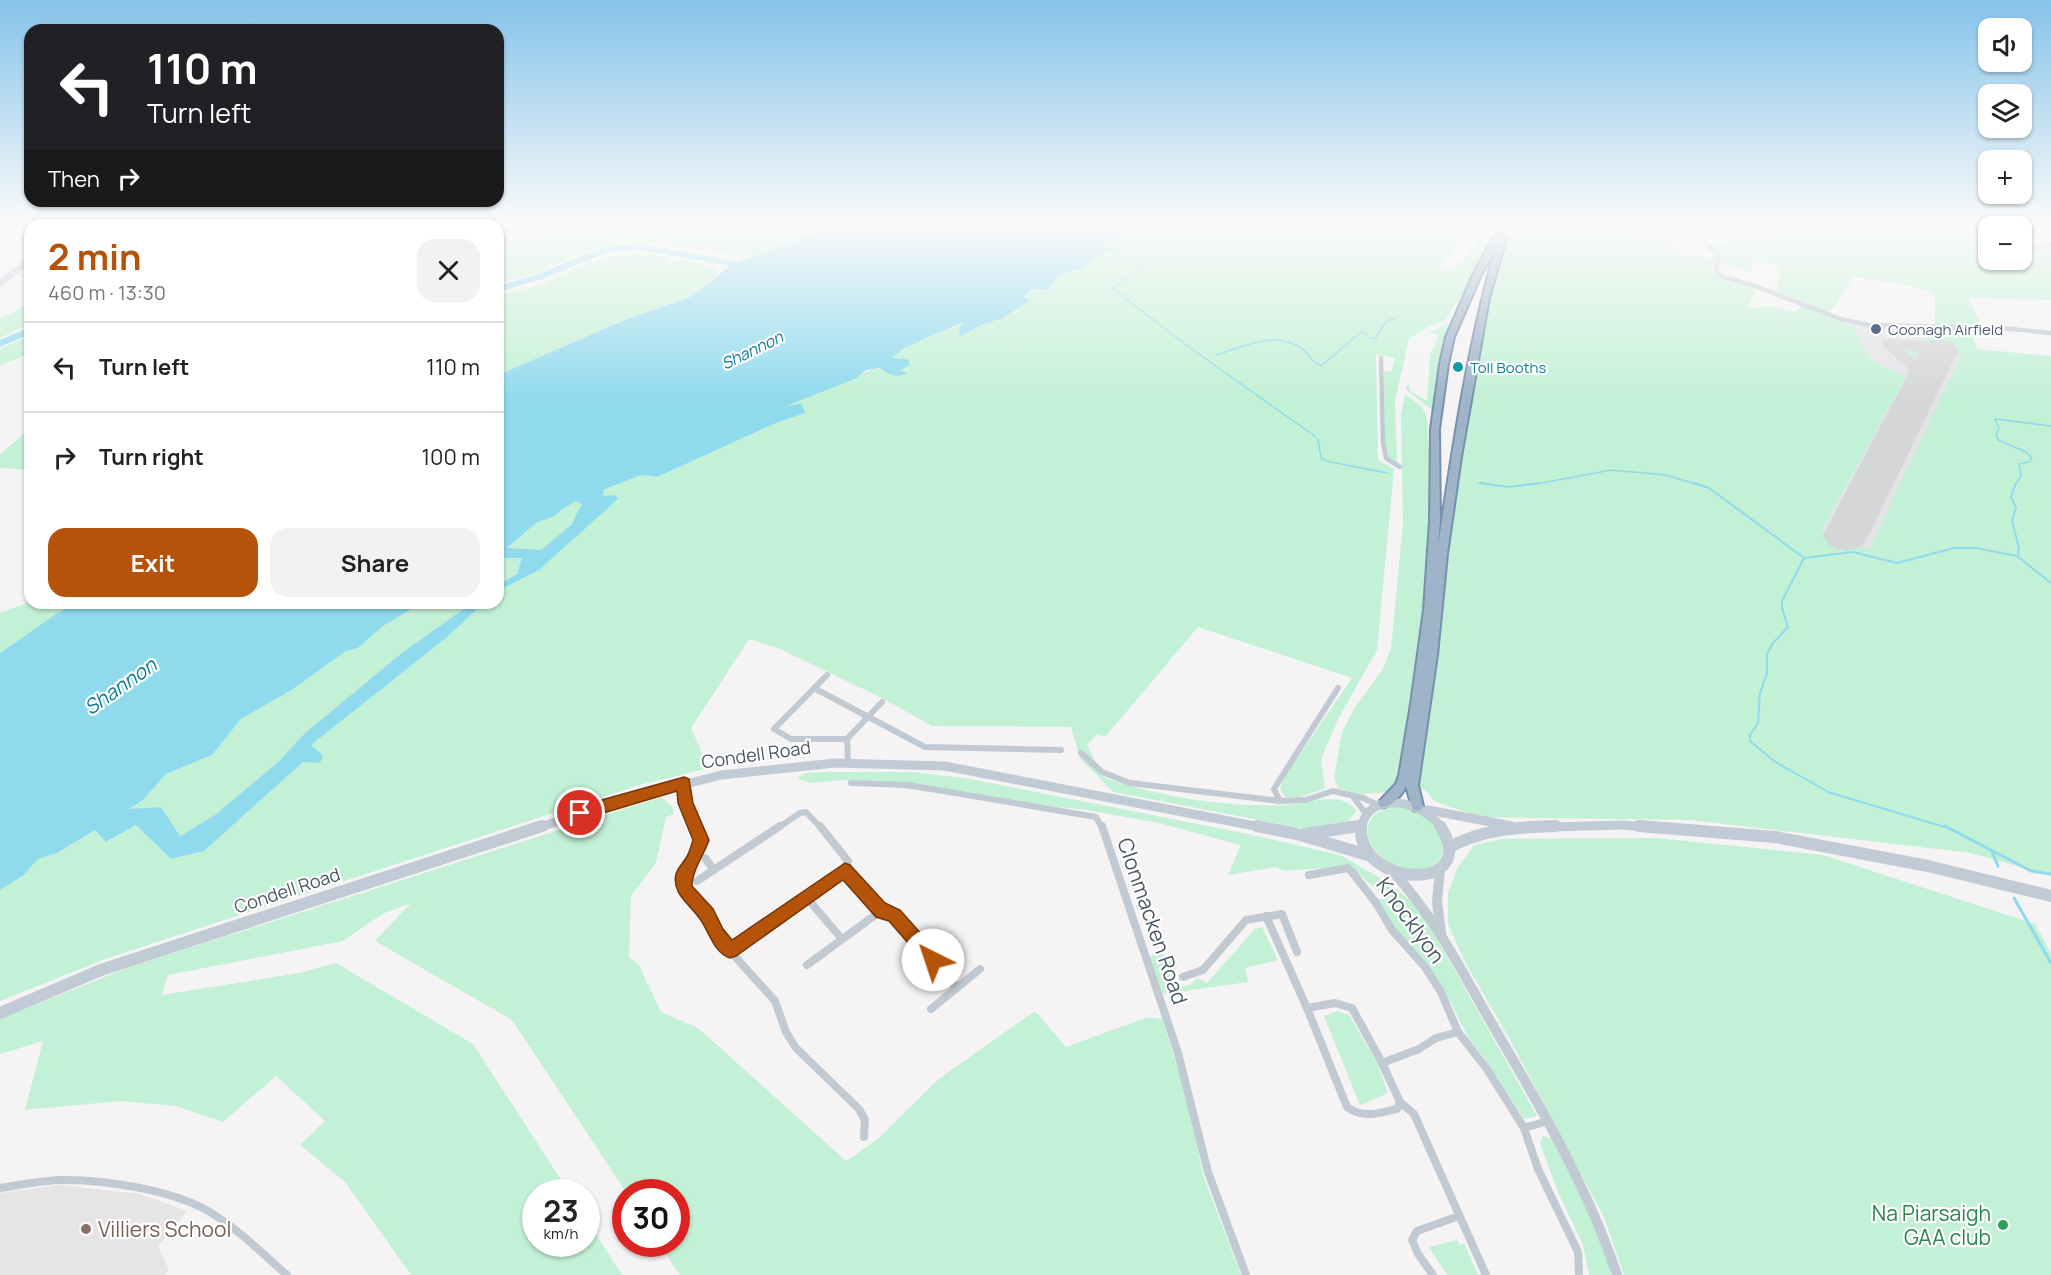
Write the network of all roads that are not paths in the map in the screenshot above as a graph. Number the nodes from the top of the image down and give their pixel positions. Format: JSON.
{"nodes":[{"id":1,"x":1474,"y":282,"type":"edge"},
{"id":2,"x":1490,"y":282,"type":"edge"},
{"id":3,"x":1738,"y":282,"type":"edge"},
{"id":4,"x":2051,"y":333,"type":"edge"},
{"id":5,"x":1381,"y":358,"type":"dead end"},
{"id":6,"x":1400,"y":467,"type":"dead end"},
{"id":7,"x":826,"y":675,"type":"dead end"},
{"id":8,"x":814,"y":688,"type":"junction"},
{"id":9,"x":1338,"y":688,"type":"dead end"},
{"id":10,"x":882,"y":702,"type":"dead end"},
{"id":11,"x":869,"y":716,"type":"junction"},
{"id":12,"x":847,"y":740,"type":"junction"},
{"id":13,"x":1062,"y":750,"type":"dead end"},
{"id":14,"x":1080,"y":753,"type":"dead end"},
{"id":15,"x":848,"y":763,"type":"junction"},
{"id":16,"x":684,"y":783,"type":"junction"},
{"id":17,"x":851,"y":783,"type":"dead end"},
{"id":18,"x":1354,"y":798,"type":"junction"},
{"id":19,"x":1280,"y":801,"type":"junction"},
{"id":20,"x":1381,"y":804,"type":"junction"},
{"id":21,"x":1420,"y":807,"type":"junction"},
{"id":22,"x":1366,"y":814,"type":"junction"},
{"id":23,"x":1361,"y":826,"type":"junction"},
{"id":24,"x":1519,"y":827,"type":"junction"},
{"id":25,"x":1297,"y":834,"type":"junction"},
{"id":26,"x":1450,"y":847,"type":"junction"},
{"id":27,"x":1371,"y":856,"type":"junction"},
{"id":28,"x":705,"y":858,"type":"dead end"},
{"id":29,"x":1440,"y":868,"type":"junction"},
{"id":30,"x":714,"y":870,"type":"junction"},
{"id":31,"x":845,"y":870,"type":"junction"},
{"id":32,"x":1393,"y":872,"type":"junction"},
{"id":33,"x":1308,"y":875,"type":"dead end"},
{"id":34,"x":697,"y":882,"type":"dead end"},
{"id":35,"x":2051,"y":896,"type":"edge"},
{"id":36,"x":806,"y":897,"type":"junction"},
{"id":37,"x":882,"y":912,"type":"junction"},
{"id":38,"x":1266,"y":916,"type":"junction"},
{"id":39,"x":1441,"y":933,"type":"junction"},
{"id":40,"x":842,"y":939,"type":"junction"},
{"id":41,"x":730,"y":951,"type":"junction"},
{"id":42,"x":1297,"y":952,"type":"dead end"},
{"id":43,"x":807,"y":965,"type":"dead end"},
{"id":44,"x":980,"y":969,"type":"dead end"},
{"id":45,"x":1183,"y":977,"type":"dead end"},
{"id":46,"x":957,"y":988,"type":"junction"},
{"id":47,"x":1307,"y":1008,"type":"junction"},
{"id":48,"x":931,"y":1009,"type":"dead end"},
{"id":49,"x":0,"y":1013,"type":"edge"},
{"id":50,"x":1458,"y":1032,"type":"junction"},
{"id":51,"x":1382,"y":1063,"type":"junction"},
{"id":52,"x":1400,"y":1102,"type":"junction"},
{"id":53,"x":1548,"y":1121,"type":"junction"},
{"id":54,"x":1524,"y":1128,"type":"junction"},
{"id":55,"x":864,"y":1137,"type":"dead end"},
{"id":56,"x":0,"y":1188,"type":"edge"},
{"id":57,"x":1460,"y":1216,"type":"junction"},
{"id":58,"x":287,"y":1275,"type":"edge"},
{"id":59,"x":1246,"y":1275,"type":"edge"},
{"id":60,"x":1433,"y":1275,"type":"edge"},
{"id":61,"x":1486,"y":1275,"type":"edge"},
{"id":62,"x":1579,"y":1275,"type":"edge"},
{"id":63,"x":1617,"y":1275,"type":"edge"}],
"edges":[{"from":1,"to":20,"type":"highway"},
{"from":2,"to":21,"type":"highway"},
{"from":3,"to":4,"type":"street"},
{"from":5,"to":6,"type":"street"},
{"from":7,"to":8,"type":"street"},
{"from":8,"to":11,"type":"street"},
{"from":8,"to":12,"type":"street"},
{"from":9,"to":19,"type":"street"},
{"from":10,"to":11,"type":"street"},
{"from":11,"to":12,"type":"street"},
{"from":11,"to":13,"type":"street"},
{"from":12,"to":15,"type":"street"},
{"from":14,"to":19,"type":"street"},
{"from":15,"to":16,"type":"main road","name":"Condell Road"},
{"from":15,"to":25,"type":"main road","name":"Condell Road"},
{"from":16,"to":41,"type":"street"},
{"from":16,"to":49,"type":"main road","name":"Condell Road"},
{"from":17,"to":59,"type":"street","name":"Clonmacken Road"},
{"from":18,"to":19,"type":"street"},
{"from":18,"to":20,"type":"street"},
{"from":18,"to":22,"type":"street"},
{"from":20,"to":21,"type":"main road"},
{"from":20,"to":22,"type":"main road"},
{"from":21,"to":24,"type":"main road"},
{"from":21,"to":26,"type":"main road"},
{"from":22,"to":23,"type":"main road"},
{"from":23,"to":25,"type":"main road"},
{"from":23,"to":27,"type":"main road"},
{"from":24,"to":26,"type":"main road"},
{"from":24,"to":35,"type":"main road"},
{"from":25,"to":27,"type":"main road"},
{"from":26,"to":29,"type":"main road"},
{"from":27,"to":32,"type":"main road"},
{"from":28,"to":30,"type":"street"},
{"from":29,"to":32,"type":"main road"},
{"from":29,"to":39,"type":"street"},
{"from":30,"to":31,"type":"street"},
{"from":30,"to":34,"type":"street"},
{"from":31,"to":36,"type":"street"},
{"from":31,"to":37,"type":"street"},
{"from":32,"to":39,"type":"street"},
{"from":33,"to":50,"type":"street","name":"Knocklyon"},
{"from":36,"to":40,"type":"street"},
{"from":36,"to":41,"type":"street"},
{"from":37,"to":40,"type":"street"},
{"from":37,"to":46,"type":"street"},
{"from":38,"to":42,"type":"street"},
{"from":38,"to":45,"type":"street"},
{"from":38,"to":47,"type":"street"},
{"from":39,"to":53,"type":"street"},
{"from":40,"to":43,"type":"street"},
{"from":41,"to":55,"type":"street"},
{"from":44,"to":46,"type":"street"},
{"from":46,"to":48,"type":"street"},
{"from":47,"to":51,"type":"street"},
{"from":47,"to":52,"type":"street"},
{"from":50,"to":51,"type":"street"},
{"from":50,"to":54,"type":"street","name":"Knocklyon"},
{"from":51,"to":52,"type":"street"},
{"from":52,"to":57,"type":"street"},
{"from":53,"to":54,"type":"street"},
{"from":53,"to":63,"type":"street"},
{"from":54,"to":62,"type":"street","name":"Knocklyon"},
{"from":56,"to":58,"type":"street"},
{"from":57,"to":60,"type":"street"},
{"from":57,"to":61,"type":"street"}]}
